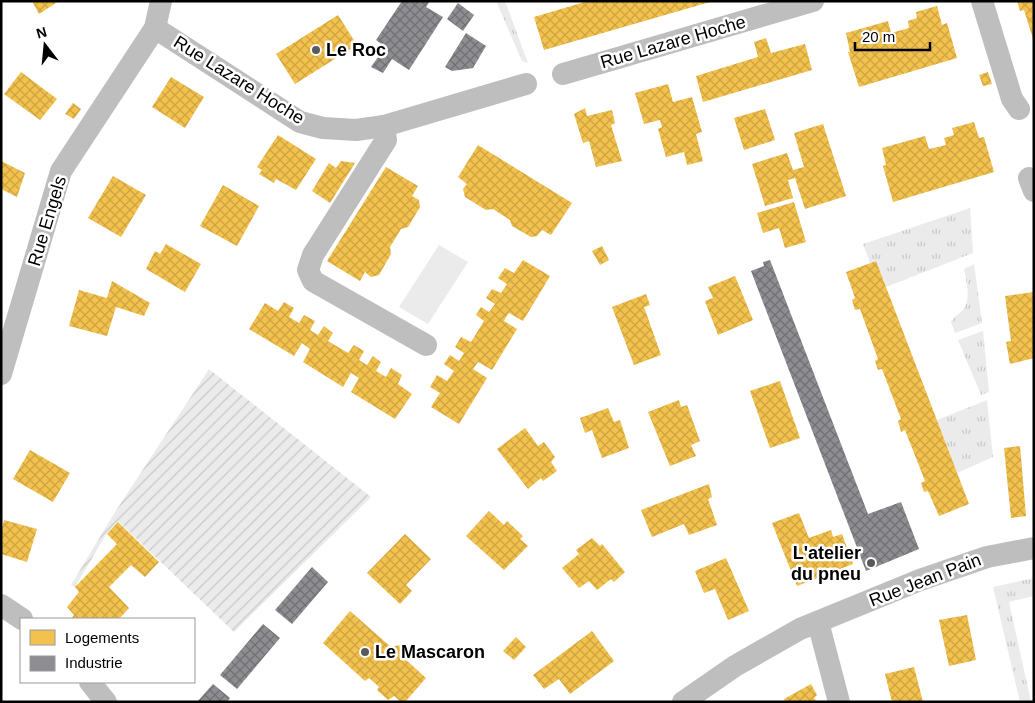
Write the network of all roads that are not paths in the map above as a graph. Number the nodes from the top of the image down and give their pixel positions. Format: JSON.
{"nodes":[{"id":1,"x":161,"y":1,"type":"edge"},
{"id":2,"x":813,"y":1,"type":"edge"},
{"id":3,"x":982,"y":1,"type":"edge"},
{"id":4,"x":155,"y":28,"type":"junction"},
{"id":5,"x":563,"y":74,"type":"dead end"},
{"id":6,"x":526,"y":84,"type":"dead end"},
{"id":7,"x":1020,"y":109,"type":"dead end"},
{"id":8,"x":384,"y":126,"type":"junction"},
{"id":9,"x":426,"y":345,"type":"dead end"},
{"id":10,"x":1,"y":374,"type":"edge"},
{"id":11,"x":1034,"y":548,"type":"edge"},
{"id":12,"x":1,"y":605,"type":"edge"},
{"id":13,"x":20,"y":618,"type":"edge"},
{"id":14,"x":818,"y":622,"type":"junction"},
{"id":15,"x":91,"y":683,"type":"edge"},
{"id":16,"x":106,"y":702,"type":"edge"},
{"id":17,"x":683,"y":702,"type":"edge"},
{"id":18,"x":839,"y":702,"type":"edge"}],
"edges":[{"from":1,"to":4,"type":"street","name":"Rue Engels"},
{"from":2,"to":5,"type":"street","name":"Rue Lazare Hoche"},
{"from":3,"to":7,"type":"street"},
{"from":4,"to":8,"type":"street","name":"Rue Lazare Hoche"},
{"from":4,"to":10,"type":"street","name":"Rue Engels"},
{"from":6,"to":8,"type":"street","name":"Rue Lazare Hoche"},
{"from":8,"to":9,"type":"street"},
{"from":11,"to":14,"type":"street","name":"Rue Jean Pain"},
{"from":12,"to":13,"type":"street"},
{"from":14,"to":17,"type":"street","name":"Rue Jean Pain"},
{"from":14,"to":18,"type":"street"},
{"from":15,"to":16,"type":"street"}]}
